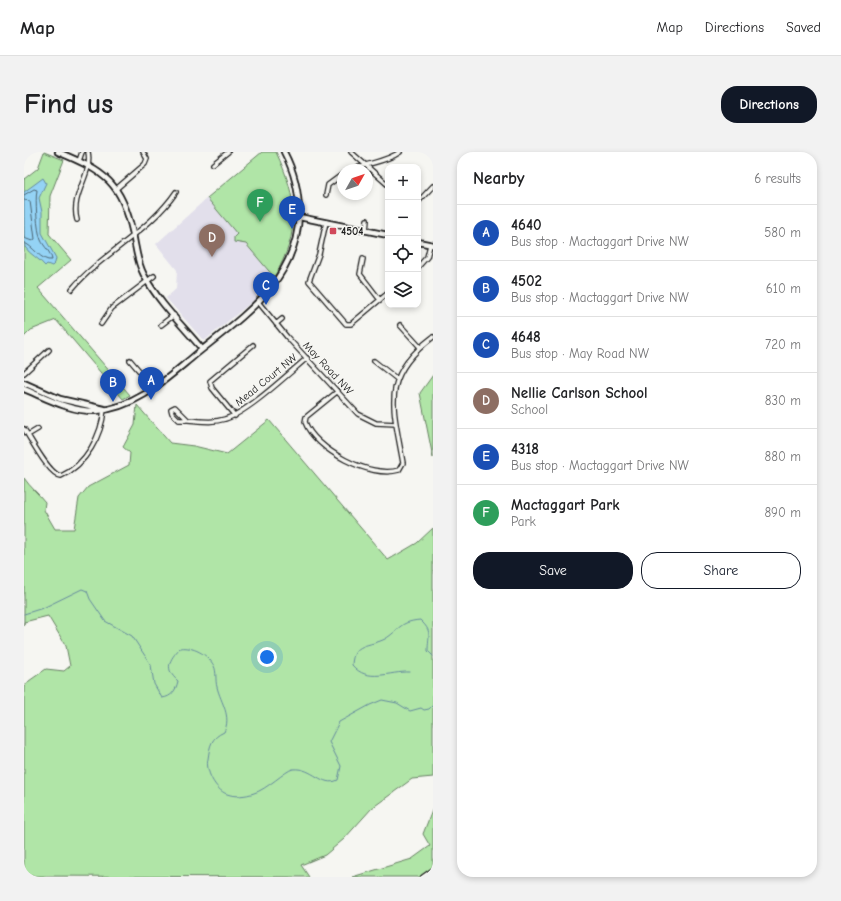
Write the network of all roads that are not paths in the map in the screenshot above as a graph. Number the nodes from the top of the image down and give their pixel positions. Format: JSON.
{"nodes":[{"id":1,"x":58,"y":152,"type":"edge"},
{"id":2,"x":82,"y":152,"type":"edge"},
{"id":3,"x":88,"y":152,"type":"edge"},
{"id":4,"x":143,"y":152,"type":"edge"},
{"id":5,"x":228,"y":152,"type":"edge"},
{"id":6,"x":284,"y":152,"type":"edge"},
{"id":7,"x":351,"y":152,"type":"edge"},
{"id":8,"x":400,"y":152,"type":"edge"},
{"id":9,"x":79,"y":161,"type":"junction"},
{"id":10,"x":87,"y":164,"type":"junction"},
{"id":11,"x":213,"y":164,"type":"dead end"},
{"id":12,"x":363,"y":164,"type":"edge"},
{"id":13,"x":368,"y":164,"type":"edge"},
{"id":14,"x":373,"y":172,"type":"edge"},
{"id":15,"x":337,"y":178,"type":"edge"},
{"id":16,"x":385,"y":182,"type":"edge"},
{"id":17,"x":433,"y":186,"type":"edge"},
{"id":18,"x":116,"y":189,"type":"junction"},
{"id":19,"x":176,"y":192,"type":"dead end"},
{"id":20,"x":326,"y":196,"type":"dead end"},
{"id":21,"x":420,"y":200,"type":"edge"},
{"id":22,"x":299,"y":217,"type":"junction"},
{"id":23,"x":77,"y":220,"type":"dead end"},
{"id":24,"x":368,"y":220,"type":"dead end"},
{"id":25,"x":326,"y":222,"type":"junction"},
{"id":26,"x":366,"y":231,"type":"junction"},
{"id":27,"x":133,"y":235,"type":"junction"},
{"id":28,"x":385,"y":235,"type":"edge"},
{"id":29,"x":421,"y":243,"type":"edge"},
{"id":30,"x":432,"y":245,"type":"edge"},
{"id":31,"x":363,"y":259,"type":"dead end"},
{"id":32,"x":421,"y":264,"type":"edge"},
{"id":33,"x":154,"y":276,"type":"dead end"},
{"id":34,"x":147,"y":280,"type":"junction"},
{"id":35,"x":72,"y":289,"type":"dead end"},
{"id":36,"x":385,"y":296,"type":"edge"},
{"id":37,"x":380,"y":300,"type":"junction"},
{"id":38,"x":258,"y":303,"type":"junction"},
{"id":39,"x":174,"y":315,"type":"junction"},
{"id":40,"x":282,"y":319,"type":"dead end"},
{"id":41,"x":102,"y":324,"type":"dead end"},
{"id":42,"x":276,"y":324,"type":"junction"},
{"id":43,"x":161,"y":325,"type":"dead end"},
{"id":44,"x":400,"y":325,"type":"dead end"},
{"id":45,"x":433,"y":336,"type":"edge"},
{"id":46,"x":253,"y":345,"type":"dead end"},
{"id":47,"x":420,"y":347,"type":"junction"},
{"id":48,"x":202,"y":349,"type":"junction"},
{"id":49,"x":49,"y":350,"type":"dead end"},
{"id":50,"x":307,"y":358,"type":"junction"},
{"id":51,"x":130,"y":360,"type":"dead end"},
{"id":52,"x":374,"y":361,"type":"dead end"},
{"id":53,"x":24,"y":372,"type":"edge"},
{"id":54,"x":397,"y":379,"type":"junction"},
{"id":55,"x":24,"y":383,"type":"edge"},
{"id":56,"x":154,"y":388,"type":"junction"},
{"id":57,"x":24,"y":389,"type":"edge"},
{"id":58,"x":338,"y":391,"type":"junction"},
{"id":59,"x":104,"y":409,"type":"junction"},
{"id":60,"x":234,"y":416,"type":"junction"},
{"id":61,"x":188,"y":420,"type":"junction"},
{"id":62,"x":396,"y":424,"type":"junction"},
{"id":63,"x":24,"y":429,"type":"edge"},
{"id":64,"x":38,"y":429,"type":"dead end"},
{"id":65,"x":28,"y":435,"type":"junction"},
{"id":66,"x":433,"y":870,"type":"edge"},
{"id":67,"x":423,"y":877,"type":"edge"}],
"edges":[{"from":1,"to":9,"type":"street"},
{"from":2,"to":9,"type":"street"},
{"from":3,"to":10,"type":"street"},
{"from":4,"to":18,"type":"street"},
{"from":5,"to":11,"type":"street"},
{"from":6,"to":22,"type":"street"},
{"from":7,"to":12,"type":"street"},
{"from":8,"to":13,"type":"street"},
{"from":9,"to":10,"type":"street"},
{"from":10,"to":18,"type":"street"},
{"from":10,"to":23,"type":"street"},
{"from":14,"to":16,"type":"street"},
{"from":15,"to":20,"type":"street"},
{"from":17,"to":21,"type":"street"},
{"from":18,"to":27,"type":"street"},
{"from":19,"to":27,"type":"street"},
{"from":22,"to":25,"type":"street"},
{"from":22,"to":38,"type":"street"},
{"from":24,"to":26,"type":"street"},
{"from":25,"to":26,"type":"street"},
{"from":25,"to":37,"type":"street"},
{"from":26,"to":28,"type":"street"},
{"from":27,"to":34,"type":"street"},
{"from":27,"to":35,"type":"street"},
{"from":29,"to":30,"type":"street"},
{"from":30,"to":32,"type":"street"},
{"from":31,"to":37,"type":"street"},
{"from":33,"to":34,"type":"street"},
{"from":34,"to":39,"type":"street"},
{"from":34,"to":41,"type":"street"},
{"from":36,"to":37,"type":"street"},
{"from":38,"to":42,"type":"street","name":"May Road NW"},
{"from":38,"to":48,"type":"street"},
{"from":39,"to":43,"type":"street"},
{"from":39,"to":48,"type":"street"},
{"from":40,"to":42,"type":"street"},
{"from":42,"to":50,"type":"street","name":"May Road NW"},
{"from":44,"to":47,"type":"street"},
{"from":45,"to":47,"type":"street"},
{"from":46,"to":60,"type":"street"},
{"from":47,"to":54,"type":"street"},
{"from":48,"to":56,"type":"street"},
{"from":49,"to":53,"type":"street"},
{"from":50,"to":58,"type":"street","name":"May Road NW"},
{"from":50,"to":60,"type":"street","name":"Mead Court NW"},
{"from":51,"to":56,"type":"street"},
{"from":52,"to":54,"type":"street"},
{"from":54,"to":62,"type":"street"},
{"from":55,"to":59,"type":"street"},
{"from":56,"to":59,"type":"street"},
{"from":57,"to":59,"type":"street"},
{"from":58,"to":62,"type":"street","name":"May Road NW"},
{"from":58,"to":62,"type":"street"},
{"from":59,"to":65,"type":"street"},
{"from":60,"to":61,"type":"street","name":"Mead Court NW"},
{"from":61,"to":61,"type":"street","name":"Mead Court NW"},
{"from":63,"to":65,"type":"street"},
{"from":64,"to":65,"type":"street"},
{"from":66,"to":67,"type":"street"}]}
